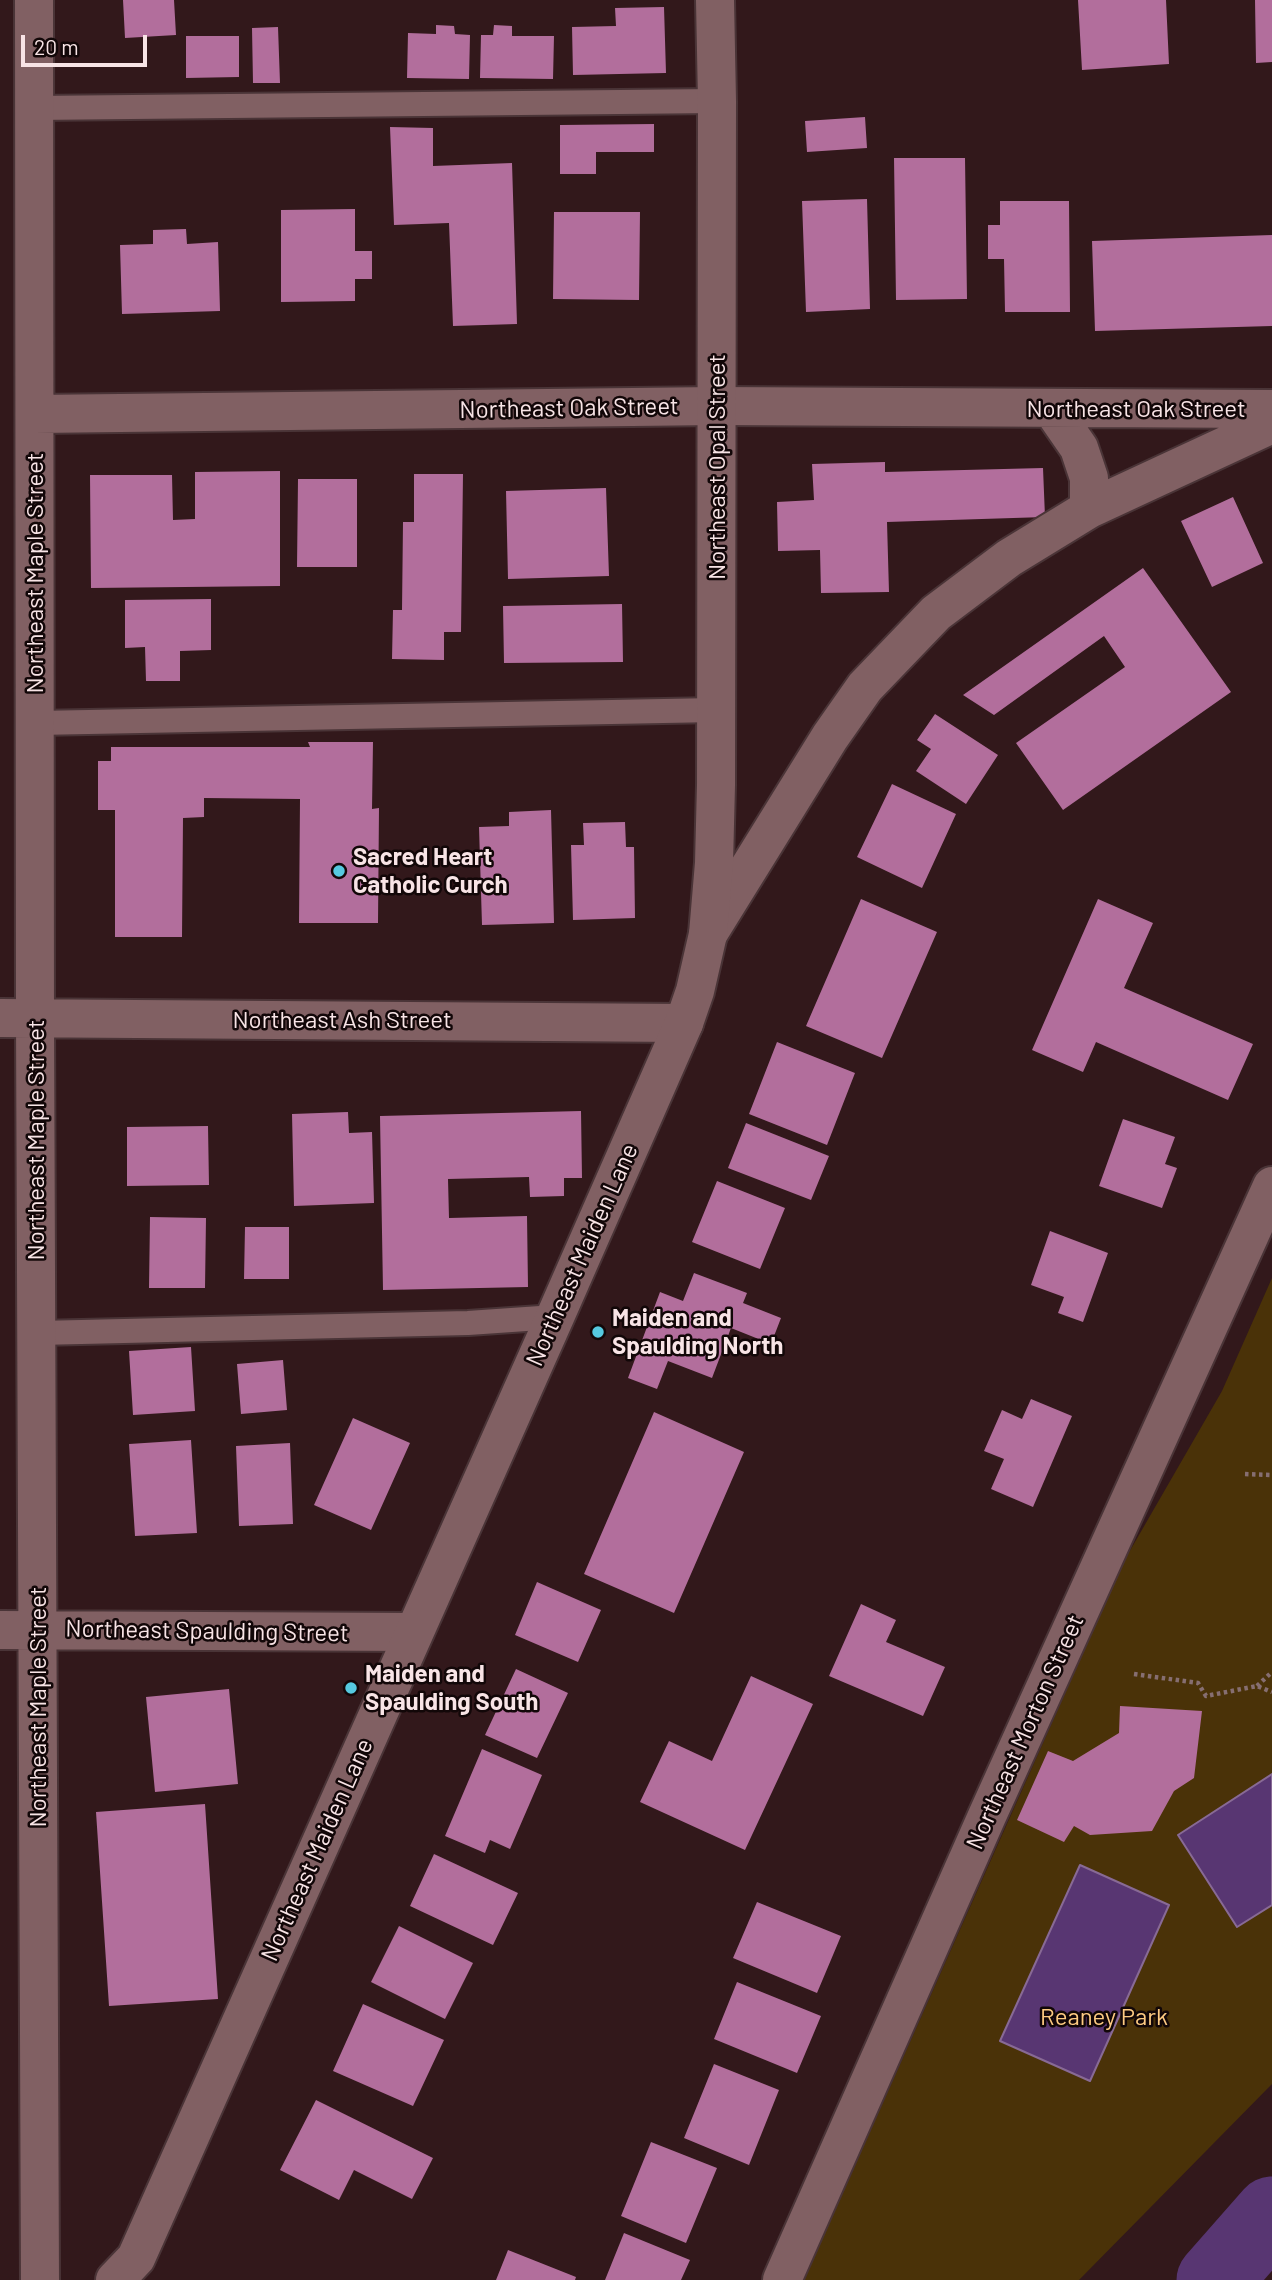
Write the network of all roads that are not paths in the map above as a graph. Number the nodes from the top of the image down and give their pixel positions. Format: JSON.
{"nodes":[{"id":1,"x":34,"y":0,"type":"edge"},
{"id":2,"x":715,"y":0,"type":"edge"},
{"id":3,"x":717,"y":101,"type":"junction"},
{"id":4,"x":34,"y":108,"type":"junction"},
{"id":5,"x":717,"y":406,"type":"junction"},
{"id":6,"x":1052,"y":409,"type":"junction"},
{"id":7,"x":1272,"y":410,"type":"edge"},
{"id":8,"x":35,"y":414,"type":"junction"},
{"id":9,"x":1272,"y":424,"type":"edge"},
{"id":10,"x":1089,"y":509,"type":"junction"},
{"id":11,"x":716,"y":710,"type":"junction"},
{"id":12,"x":36,"y":723,"type":"junction"},
{"id":13,"x":708,"y":934,"type":"junction"},
{"id":14,"x":18,"y":1018,"type":"edge"},
{"id":15,"x":684,"y":1023,"type":"junction"},
{"id":16,"x":1272,"y":1186,"type":"edge"},
{"id":17,"x":555,"y":1317,"type":"junction"},
{"id":18,"x":38,"y":1333,"type":"junction"},
{"id":19,"x":37,"y":1629,"type":"junction"},
{"id":20,"x":0,"y":1630,"type":"edge"},
{"id":21,"x":414,"y":1632,"type":"junction"},
{"id":22,"x":40,"y":2280,"type":"edge"},
{"id":23,"x":115,"y":2280,"type":"edge"},
{"id":24,"x":782,"y":2280,"type":"edge"}],
"edges":[{"from":1,"to":4,"type":"street","name":"Northeast Maple Street"},
{"from":2,"to":3,"type":"street","name":"Northeast Opal Street"},
{"from":3,"to":4,"type":"lane"},
{"from":3,"to":5,"type":"street","name":"Northeast Opal Street"},
{"from":4,"to":8,"type":"street","name":"Northeast Maple Street"},
{"from":5,"to":6,"type":"street","name":"Northeast Oak Street"},
{"from":5,"to":8,"type":"street","name":"Northeast Oak Street"},
{"from":5,"to":11,"type":"street","name":"Northeast Opal Street"},
{"from":6,"to":7,"type":"street","name":"Northeast Oak Street"},
{"from":6,"to":10,"type":"street"},
{"from":8,"to":12,"type":"street","name":"Northeast Maple Street"},
{"from":9,"to":10,"type":"street","name":"Northeast Maiden Lane"},
{"from":10,"to":13,"type":"street","name":"Northeast Maiden Lane"},
{"from":11,"to":12,"type":"lane"},
{"from":11,"to":13,"type":"street","name":"Northeast Opal Street"},
{"from":12,"to":14,"type":"street","name":"Northeast Maple Street"},
{"from":13,"to":15,"type":"street","name":"Northeast Maiden Lane"},
{"from":14,"to":15,"type":"street","name":"Northeast Ash Street"},
{"from":14,"to":18,"type":"street","name":"Northeast Maple Street"},
{"from":15,"to":17,"type":"street","name":"Northeast Maiden Lane"},
{"from":16,"to":24,"type":"street","name":"Northeast Morton Street"},
{"from":17,"to":18,"type":"lane"},
{"from":17,"to":21,"type":"street","name":"Northeast Maiden Lane"},
{"from":18,"to":19,"type":"street","name":"Northeast Maple Street"},
{"from":19,"to":20,"type":"street","name":"Northeast Spaulding Street"},
{"from":19,"to":21,"type":"street","name":"Northeast Spaulding Street"},
{"from":19,"to":22,"type":"street","name":"Northeast Maple Street"},
{"from":21,"to":23,"type":"street","name":"Northeast Maiden Lane"}]}
